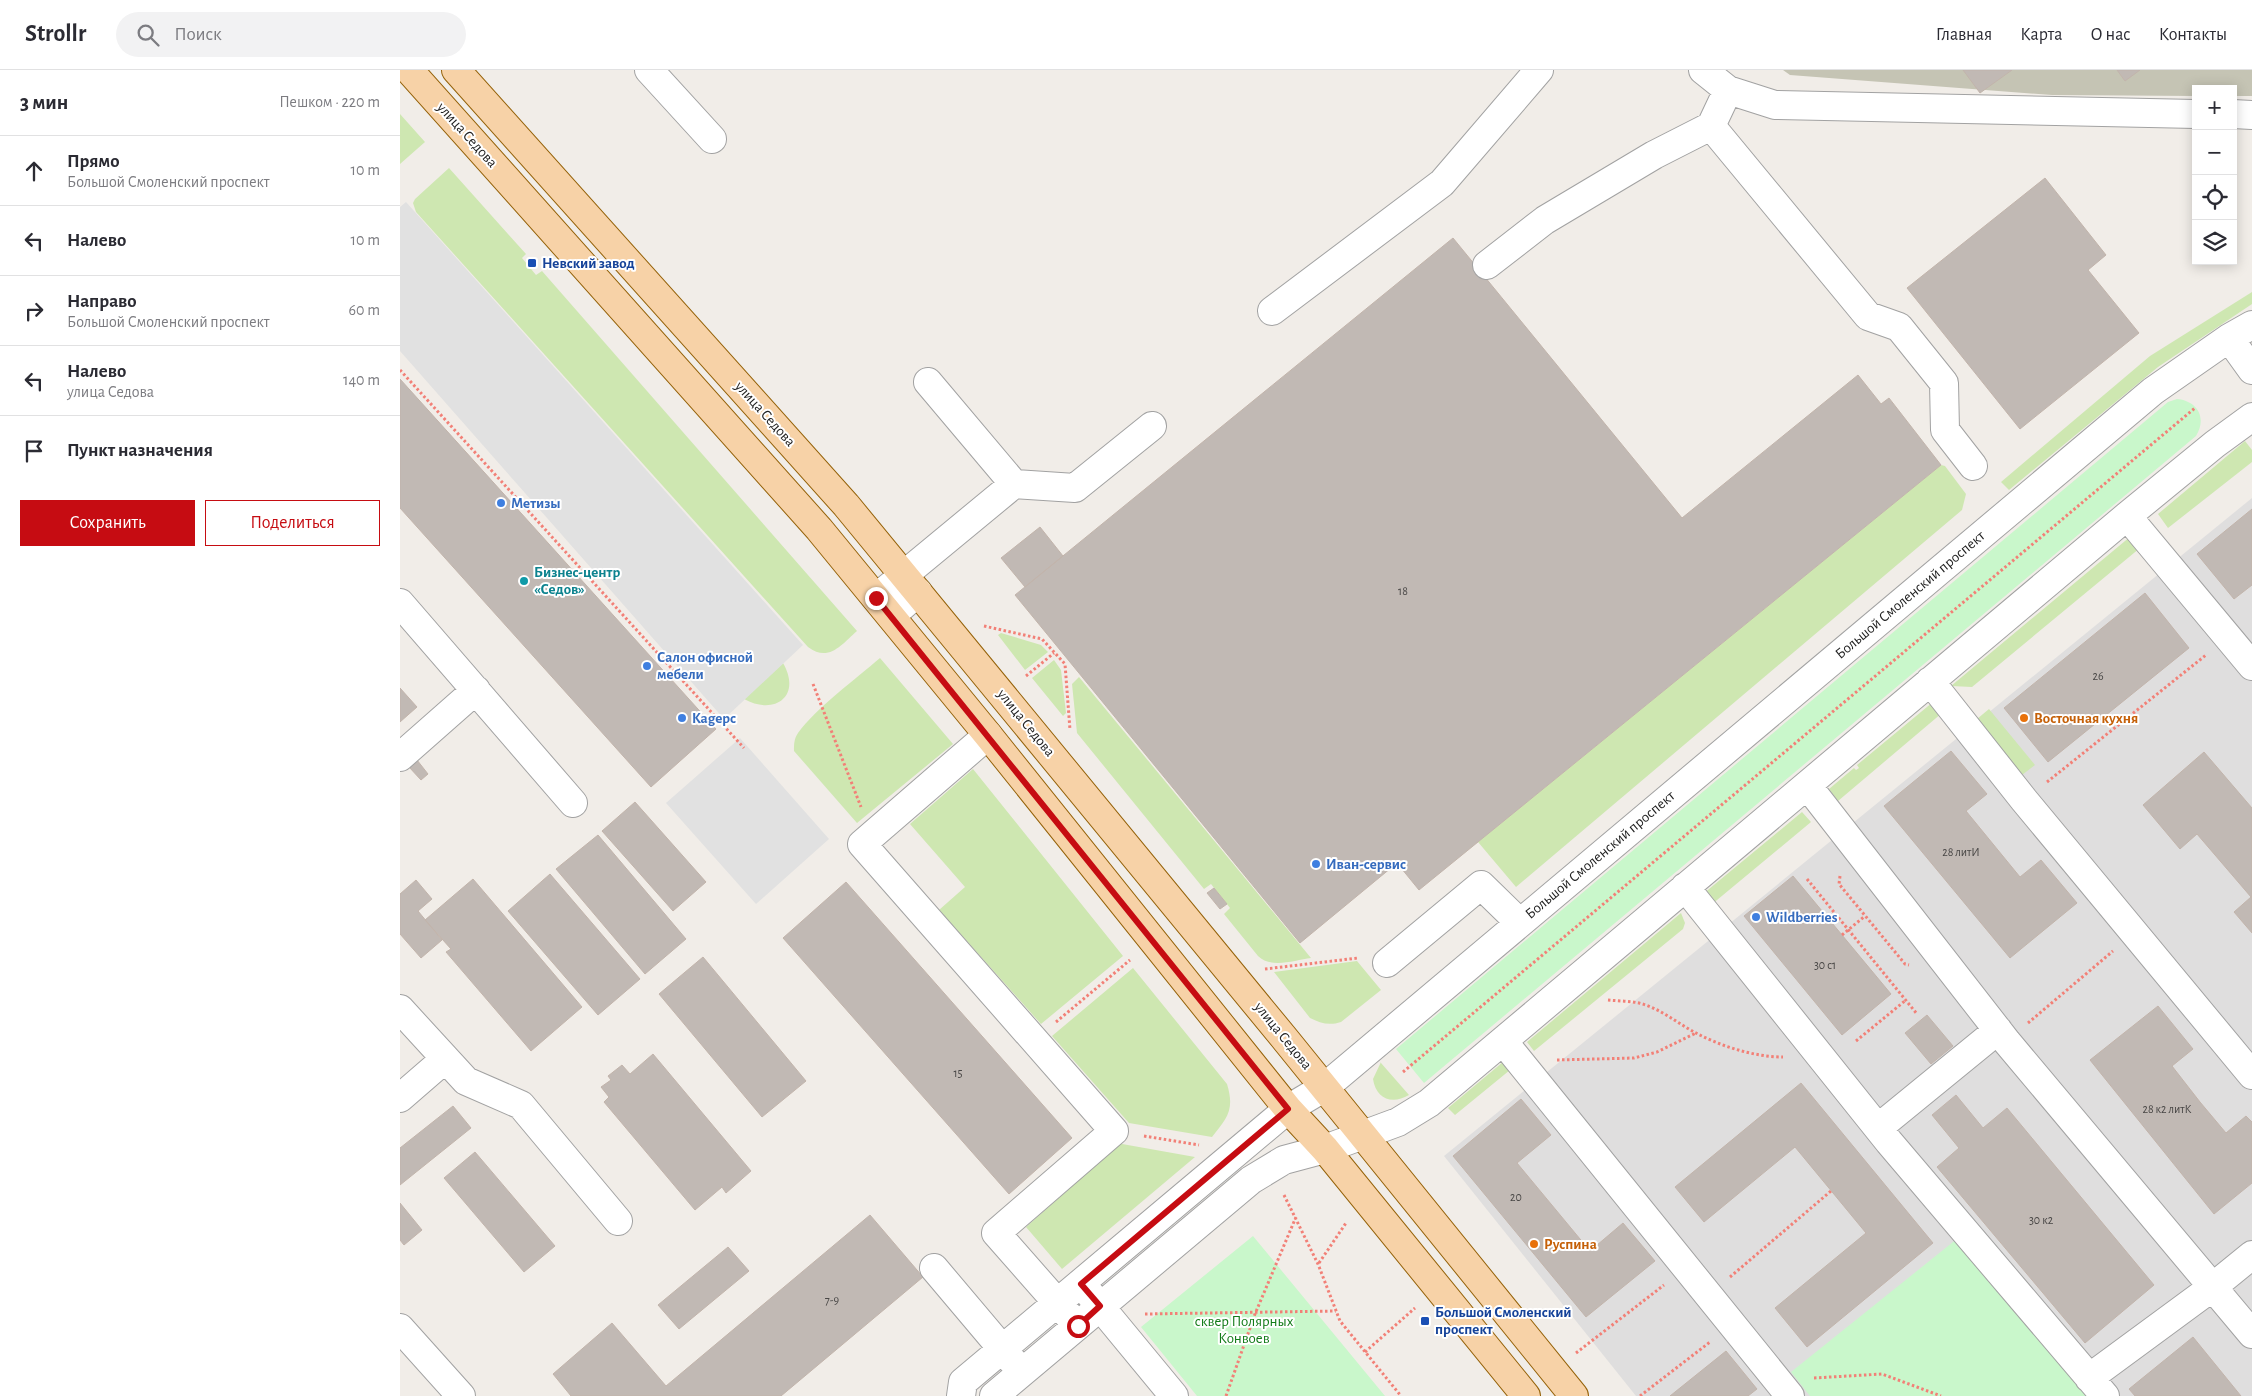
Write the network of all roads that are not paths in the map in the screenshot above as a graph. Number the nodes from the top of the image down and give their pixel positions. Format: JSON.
{"nodes":[{"id":1,"x":409,"y":70,"type":"edge"},
{"id":2,"x":456,"y":70,"type":"edge"},
{"id":3,"x":650,"y":70,"type":"edge"},
{"id":4,"x":1539,"y":70,"type":"edge"},
{"id":5,"x":1703,"y":70,"type":"edge"},
{"id":6,"x":1728,"y":90,"type":"junction"},
{"id":7,"x":2192,"y":114,"type":"edge"},
{"id":8,"x":2237,"y":114,"type":"edge"},
{"id":9,"x":2252,"y":115,"type":"edge"},
{"id":10,"x":1711,"y":126,"type":"junction"},
{"id":11,"x":712,"y":140,"type":"dead end"},
{"id":12,"x":1487,"y":265,"type":"dead end"},
{"id":13,"x":1272,"y":311,"type":"dead end"},
{"id":14,"x":2240,"y":332,"type":"edge"},
{"id":15,"x":2252,"y":370,"type":"edge"},
{"id":16,"x":928,"y":382,"type":"dead end"},
{"id":17,"x":2252,"y":416,"type":"edge"},
{"id":18,"x":1152,"y":426,"type":"dead end"},
{"id":19,"x":1972,"y":466,"type":"dead end"},
{"id":20,"x":1014,"y":484,"type":"junction"},
{"id":21,"x":2127,"y":516,"type":"junction"},
{"id":22,"x":910,"y":583,"type":"junction"},
{"id":23,"x":400,"y":603,"type":"edge"},
{"id":24,"x":883,"y":607,"type":"junction"},
{"id":25,"x":2252,"y":666,"type":"edge"},
{"id":26,"x":1930,"y":681,"type":"junction"},
{"id":27,"x":476,"y":690,"type":"junction"},
{"id":28,"x":988,"y":735,"type":"junction"},
{"id":29,"x":400,"y":757,"type":"edge"},
{"id":30,"x":1807,"y":785,"type":"junction"},
{"id":31,"x":573,"y":803,"type":"dead end"},
{"id":32,"x":1685,"y":887,"type":"junction"},
{"id":33,"x":1520,"y":922,"type":"junction"},
{"id":34,"x":1388,"y":963,"type":"road end"},
{"id":35,"x":400,"y":1009,"type":"edge"},
{"id":36,"x":2002,"y":1036,"type":"junction"},
{"id":37,"x":1502,"y":1041,"type":"junction"},
{"id":38,"x":445,"y":1059,"type":"junction"},
{"id":39,"x":2252,"y":1075,"type":"edge"},
{"id":40,"x":1325,"y":1088,"type":"junction"},
{"id":41,"x":400,"y":1098,"type":"edge"},
{"id":42,"x":1288,"y":1109,"type":"junction"},
{"id":43,"x":1878,"y":1128,"type":"junction"},
{"id":44,"x":1362,"y":1136,"type":"junction"},
{"id":45,"x":1325,"y":1149,"type":"junction"},
{"id":46,"x":618,"y":1221,"type":"dead end"},
{"id":47,"x":2252,"y":1255,"type":"edge"},
{"id":48,"x":934,"y":1268,"type":"dead end"},
{"id":49,"x":1081,"y":1284,"type":"junction"},
{"id":50,"x":2214,"y":1286,"type":"junction"},
{"id":51,"x":1058,"y":1303,"type":"junction"},
{"id":52,"x":1100,"y":1306,"type":"junction"},
{"id":53,"x":1078,"y":1326,"type":"junction"},
{"id":54,"x":400,"y":1328,"type":"edge"},
{"id":55,"x":2252,"y":1334,"type":"edge"},
{"id":56,"x":1003,"y":1349,"type":"junction"},
{"id":57,"x":1022,"y":1372,"type":"junction"},
{"id":58,"x":2097,"y":1387,"type":"edge"},
{"id":59,"x":1784,"y":1389,"type":"edge"},
{"id":60,"x":461,"y":1396,"type":"edge"},
{"id":61,"x":961,"y":1396,"type":"edge"},
{"id":62,"x":994,"y":1396,"type":"edge"},
{"id":63,"x":1174,"y":1396,"type":"edge"},
{"id":64,"x":1526,"y":1396,"type":"edge"},
{"id":65,"x":1574,"y":1396,"type":"edge"}],
"edges":[{"from":1,"to":24,"type":"main road","name":"улица Седова"},
{"from":2,"to":22,"type":"main road","name":"улица Седова"},
{"from":3,"to":11,"type":"street"},
{"from":4,"to":13,"type":"street"},
{"from":5,"to":6,"type":"street"},
{"from":6,"to":7,"type":"street"},
{"from":6,"to":10,"type":"street"},
{"from":8,"to":9,"type":"street"},
{"from":10,"to":12,"type":"street"},
{"from":10,"to":19,"type":"street"},
{"from":14,"to":15,"type":"street"},
{"from":14,"to":33,"type":"street","name":"Большой Смоленский проспект"},
{"from":16,"to":20,"type":"street"},
{"from":17,"to":21,"type":"street"},
{"from":18,"to":20,"type":"street"},
{"from":20,"to":22,"type":"street"},
{"from":21,"to":25,"type":"street"},
{"from":21,"to":26,"type":"street"},
{"from":22,"to":24,"type":"street"},
{"from":22,"to":40,"type":"main road","name":"улица Седова"},
{"from":23,"to":27,"type":"street"},
{"from":24,"to":28,"type":"main road","name":"улица Седова"},
{"from":26,"to":30,"type":"street"},
{"from":26,"to":39,"type":"street"},
{"from":27,"to":29,"type":"street"},
{"from":27,"to":31,"type":"street"},
{"from":28,"to":42,"type":"main road","name":"улица Седова"},
{"from":28,"to":51,"type":"street"},
{"from":30,"to":32,"type":"street"},
{"from":30,"to":36,"type":"street"},
{"from":32,"to":37,"type":"street"},
{"from":32,"to":43,"type":"street"},
{"from":33,"to":34,"type":"street"},
{"from":33,"to":40,"type":"street","name":"Большой Смоленский проспект"},
{"from":35,"to":38,"type":"street"},
{"from":36,"to":43,"type":"street"},
{"from":36,"to":50,"type":"street"},
{"from":37,"to":44,"type":"street"},
{"from":37,"to":59,"type":"street"},
{"from":38,"to":41,"type":"street"},
{"from":38,"to":46,"type":"street"},
{"from":40,"to":42,"type":"street","name":"Большой Смоленский проспект"},
{"from":40,"to":44,"type":"main road","name":"улица Седова"},
{"from":42,"to":45,"type":"main road","name":"улица Седова"},
{"from":42,"to":49,"type":"street","name":"Большой Смоленский проспект"},
{"from":43,"to":58,"type":"street"},
{"from":44,"to":45,"type":"street"},
{"from":44,"to":65,"type":"main road","name":"улица Седова"},
{"from":45,"to":52,"type":"street"},
{"from":45,"to":64,"type":"main road","name":"улица Седова"},
{"from":47,"to":50,"type":"street"},
{"from":48,"to":56,"type":"street"},
{"from":49,"to":51,"type":"street","name":"Большой Смоленский проспект"},
{"from":49,"to":52,"type":"street"},
{"from":50,"to":55,"type":"street"},
{"from":50,"to":58,"type":"street"},
{"from":51,"to":53,"type":"street"},
{"from":51,"to":56,"type":"street","name":"Большой Смоленский проспект"},
{"from":52,"to":53,"type":"street"},
{"from":52,"to":63,"type":"street"},
{"from":53,"to":57,"type":"street"},
{"from":54,"to":60,"type":"street"},
{"from":56,"to":57,"type":"street"},
{"from":56,"to":61,"type":"street","name":"Большой Смоленский проспект"},
{"from":57,"to":62,"type":"street"}]}
